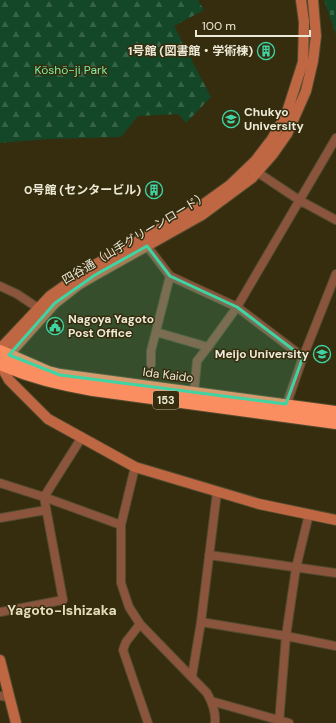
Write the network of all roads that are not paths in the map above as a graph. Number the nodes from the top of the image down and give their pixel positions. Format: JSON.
{"nodes":[{"id":1,"x":301,"y":0,"type":"edge"},
{"id":2,"x":314,"y":0,"type":"edge"},
{"id":3,"x":336,"y":138,"type":"edge"},
{"id":4,"x":257,"y":172,"type":"junction"},
{"id":5,"x":299,"y":200,"type":"junction"},
{"id":6,"x":336,"y":220,"type":"edge"},
{"id":7,"x":147,"y":246,"type":"junction"},
{"id":8,"x":336,"y":274,"type":"edge"},
{"id":9,"x":170,"y":276,"type":"junction"},
{"id":10,"x":0,"y":286,"type":"edge"},
{"id":11,"x":237,"y":307,"type":"junction"},
{"id":12,"x":38,"y":308,"type":"junction"},
{"id":13,"x":156,"y":332,"type":"junction"},
{"id":14,"x":208,"y":347,"type":"junction"},
{"id":15,"x":303,"y":357,"type":"junction"},
{"id":16,"x":2,"y":358,"type":"edge"},
{"id":17,"x":151,"y":364,"type":"dead end"},
{"id":18,"x":194,"y":393,"type":"junction"},
{"id":19,"x":285,"y":410,"type":"junction"},
{"id":20,"x":336,"y":412,"type":"edge"},
{"id":21,"x":336,"y":423,"type":"edge"},
{"id":22,"x":82,"y":437,"type":"junction"},
{"id":23,"x":135,"y":467,"type":"junction"},
{"id":24,"x":0,"y":483,"type":"edge"},
{"id":25,"x":217,"y":492,"type":"junction"},
{"id":26,"x":44,"y":497,"type":"junction"},
{"id":27,"x":46,"y":510,"type":"junction"},
{"id":28,"x":309,"y":514,"type":"junction"},
{"id":29,"x":0,"y":518,"type":"edge"},
{"id":30,"x":336,"y":520,"type":"edge"},
{"id":31,"x":121,"y":525,"type":"junction"},
{"id":32,"x":209,"y":555,"type":"junction"},
{"id":33,"x":296,"y":568,"type":"junction"},
{"id":34,"x":336,"y":573,"type":"edge"},
{"id":35,"x":0,"y":612,"type":"edge"},
{"id":36,"x":201,"y":622,"type":"junction"},
{"id":37,"x":140,"y":624,"type":"junction"},
{"id":38,"x":286,"y":636,"type":"junction"},
{"id":39,"x":336,"y":646,"type":"edge"},
{"id":40,"x":0,"y":660,"type":"edge"},
{"id":41,"x":192,"y":676,"type":"junction"},
{"id":42,"x":4,"y":696,"type":"edge"},
{"id":43,"x":211,"y":701,"type":"junction"},
{"id":44,"x":279,"y":722,"type":"edge"},
{"id":45,"x":16,"y":723,"type":"edge"},
{"id":46,"x":148,"y":723,"type":"edge"},
{"id":47,"x":215,"y":723,"type":"edge"},
{"id":48,"x":289,"y":723,"type":"edge"}],
"edges":[{"from":1,"to":12,"type":"street"},
{"from":2,"to":4,"type":"street","name":"四谷通（山手グリーンロード）"},
{"from":3,"to":5,"type":"street"},
{"from":4,"to":5,"type":"street"},
{"from":4,"to":7,"type":"street","name":"四谷通（山手グリーンロード）"},
{"from":5,"to":6,"type":"street"},
{"from":5,"to":11,"type":"street"},
{"from":7,"to":9,"type":"street"},
{"from":7,"to":16,"type":"street","name":"四谷通（山手グリーンロード）"},
{"from":8,"to":15,"type":"street"},
{"from":9,"to":11,"type":"street"},
{"from":9,"to":13,"type":"street"},
{"from":10,"to":12,"type":"street"},
{"from":11,"to":14,"type":"street"},
{"from":11,"to":15,"type":"street"},
{"from":12,"to":16,"type":"street"},
{"from":13,"to":14,"type":"street"},
{"from":13,"to":17,"type":"street"},
{"from":14,"to":18,"type":"street"},
{"from":15,"to":19,"type":"street"},
{"from":16,"to":18,"type":"highway","name":"Ida Kaido","number":"153"},
{"from":16,"to":19,"type":"highway","name":"Ida Kaido","number":"153"},
{"from":16,"to":22,"type":"street"},
{"from":18,"to":19,"type":"highway","name":"Ida Kaido","number":"153"},
{"from":19,"to":20,"type":"highway","name":"Ida Kaido","number":"153"},
{"from":19,"to":21,"type":"highway","name":"Ida Kaido","number":"153"},
{"from":22,"to":23,"type":"street"},
{"from":22,"to":26,"type":"street"},
{"from":23,"to":25,"type":"street"},
{"from":23,"to":31,"type":"street"},
{"from":24,"to":26,"type":"street"},
{"from":25,"to":28,"type":"street"},
{"from":25,"to":32,"type":"street"},
{"from":26,"to":27,"type":"street"},
{"from":26,"to":31,"type":"street"},
{"from":27,"to":29,"type":"street"},
{"from":27,"to":35,"type":"street"},
{"from":28,"to":30,"type":"street"},
{"from":28,"to":33,"type":"street"},
{"from":31,"to":37,"type":"street"},
{"from":32,"to":33,"type":"street"},
{"from":32,"to":36,"type":"street"},
{"from":33,"to":34,"type":"street"},
{"from":33,"to":38,"type":"street"},
{"from":36,"to":38,"type":"street"},
{"from":36,"to":41,"type":"street"},
{"from":37,"to":41,"type":"street"},
{"from":37,"to":46,"type":"street"},
{"from":38,"to":39,"type":"street"},
{"from":38,"to":44,"type":"street"},
{"from":40,"to":42,"type":"street"},
{"from":41,"to":43,"type":"street"},
{"from":42,"to":45,"type":"street"},
{"from":43,"to":44,"type":"street"},
{"from":43,"to":47,"type":"street"},
{"from":44,"to":48,"type":"street"}]}
